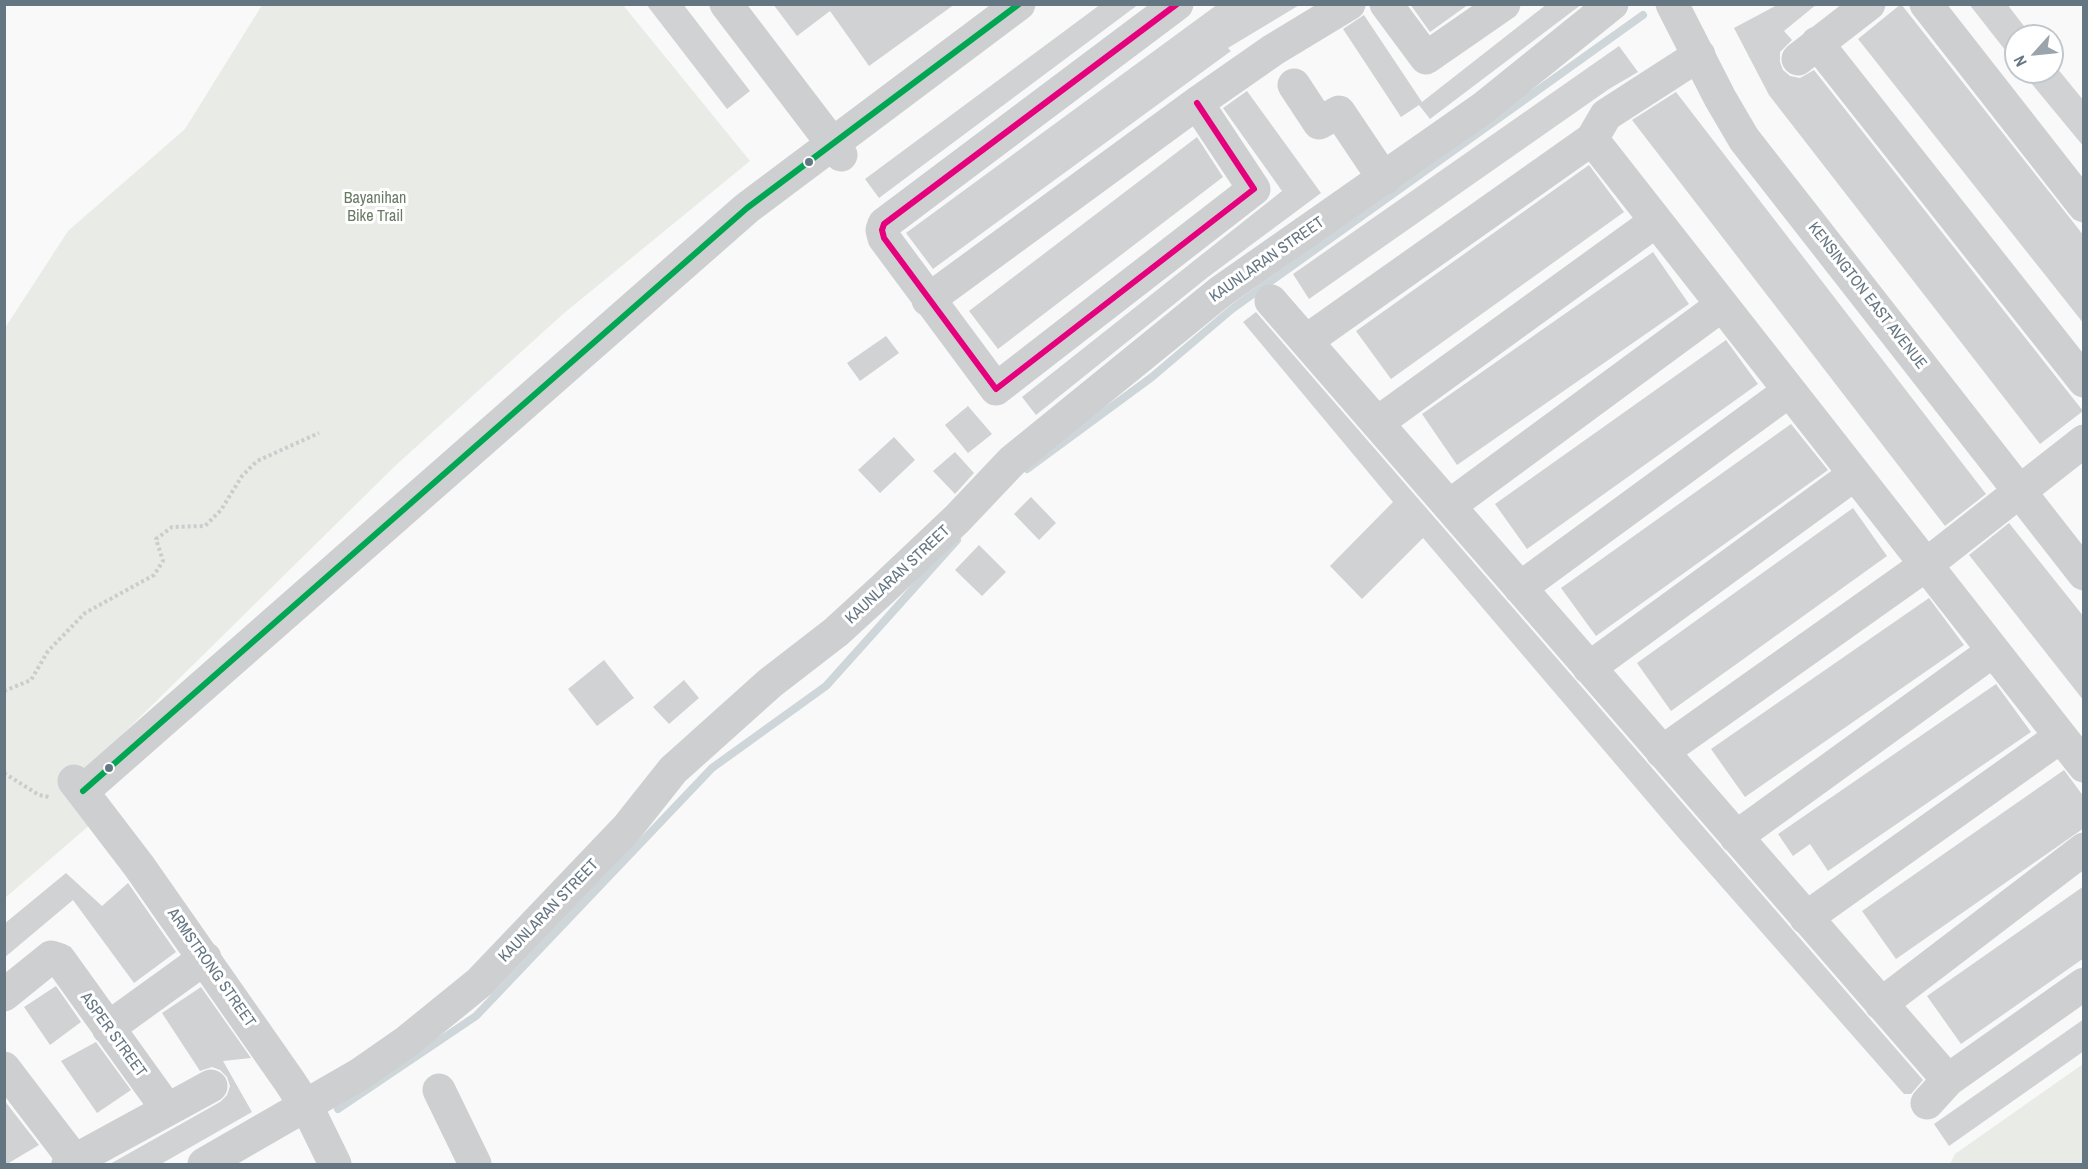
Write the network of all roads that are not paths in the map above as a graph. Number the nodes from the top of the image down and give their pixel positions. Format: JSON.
{"nodes":[{"id":1,"x":726,"y":4,"type":"edge"},
{"id":2,"x":1019,"y":4,"type":"edge"},
{"id":3,"x":1177,"y":4,"type":"edge"},
{"id":4,"x":1349,"y":4,"type":"edge"},
{"id":5,"x":1386,"y":4,"type":"edge"},
{"id":6,"x":1504,"y":4,"type":"edge"},
{"id":7,"x":1612,"y":4,"type":"edge"},
{"id":8,"x":1869,"y":4,"type":"edge"},
{"id":9,"x":1926,"y":4,"type":"edge"},
{"id":10,"x":1673,"y":7,"type":"edge"},
{"id":11,"x":1699,"y":55,"type":"junction"},
{"id":12,"x":1294,"y":86,"type":"dead end"},
{"id":13,"x":1197,"y":103,"type":"junction"},
{"id":14,"x":1592,"y":139,"type":"junction"},
{"id":15,"x":836,"y":148,"type":"junction"},
{"id":16,"x":1384,"y":179,"type":"junction"},
{"id":17,"x":2084,"y":206,"type":"edge"},
{"id":18,"x":1656,"y":221,"type":"junction"},
{"id":19,"x":928,"y":300,"type":"junction"},
{"id":20,"x":1271,"y":300,"type":"dead end"},
{"id":21,"x":1722,"y":305,"type":"junction"},
{"id":22,"x":1306,"y":341,"type":"junction"},
{"id":23,"x":2084,"y":381,"type":"edge"},
{"id":24,"x":1789,"y":391,"type":"junction"},
{"id":25,"x":1377,"y":423,"type":"junction"},
{"id":26,"x":2084,"y":441,"type":"edge"},
{"id":27,"x":1855,"y":474,"type":"junction"},
{"id":28,"x":2019,"y":491,"type":"junction"},
{"id":29,"x":1449,"y":506,"type":"junction"},
{"id":30,"x":1927,"y":564,"type":"junction"},
{"id":31,"x":2084,"y":574,"type":"edge"},
{"id":32,"x":1520,"y":588,"type":"junction"},
{"id":33,"x":1993,"y":651,"type":"junction"},
{"id":34,"x":1589,"y":668,"type":"junction"},
{"id":35,"x":2060,"y":737,"type":"junction"},
{"id":36,"x":1662,"y":752,"type":"junction"},
{"id":37,"x":2084,"y":766,"type":"edge"},
{"id":38,"x":1736,"y":837,"type":"junction"},
{"id":39,"x":2084,"y":849,"type":"edge"},
{"id":40,"x":1806,"y":918,"type":"junction"},
{"id":41,"x":205,"y":958,"type":"junction"},
{"id":42,"x":2084,"y":984,"type":"edge"},
{"id":43,"x":4,"y":995,"type":"edge"},
{"id":44,"x":1881,"y":1004,"type":"junction"},
{"id":45,"x":108,"y":1028,"type":"junction"},
{"id":46,"x":4,"y":1068,"type":"edge"},
{"id":47,"x":211,"y":1086,"type":"dead end"},
{"id":48,"x":438,"y":1090,"type":"dead end"},
{"id":49,"x":306,"y":1106,"type":"junction"},
{"id":50,"x":167,"y":1109,"type":"junction"},
{"id":51,"x":71,"y":1163,"type":"edge"},
{"id":52,"x":204,"y":1164,"type":"edge"},
{"id":53,"x":334,"y":1164,"type":"edge"},
{"id":54,"x":475,"y":1164,"type":"edge"}],
"edges":[{"from":1,"to":15,"type":"street"},
{"from":2,"to":15,"type":"street"},
{"from":3,"to":19,"type":"street"},
{"from":4,"to":13,"type":"street"},
{"from":5,"to":6,"type":"street"},
{"from":7,"to":16,"type":"street","name":"KAUNLARAN STREET"},
{"from":8,"to":23,"type":"street"},
{"from":9,"to":17,"type":"street"},
{"from":10,"to":11,"type":"street","name":"KENSINGTON EAST AVENUE"},
{"from":11,"to":14,"type":"street"},
{"from":11,"to":28,"type":"street","name":"KENSINGTON EAST AVENUE"},
{"from":12,"to":16,"type":"street"},
{"from":13,"to":19,"type":"street"},
{"from":13,"to":19,"type":"street"},
{"from":14,"to":18,"type":"street"},
{"from":14,"to":22,"type":"street"},
{"from":15,"to":41,"type":"street","name":"ARMSTRONG STREET"},
{"from":16,"to":49,"type":"street","name":"KAUNLARAN STREET"},
{"from":18,"to":21,"type":"street"},
{"from":18,"to":25,"type":"street"},
{"from":20,"to":22,"type":"street"},
{"from":21,"to":24,"type":"street"},
{"from":21,"to":29,"type":"street"},
{"from":22,"to":25,"type":"street"},
{"from":24,"to":27,"type":"street"},
{"from":24,"to":32,"type":"street"},
{"from":25,"to":29,"type":"street"},
{"from":26,"to":28,"type":"street"},
{"from":27,"to":30,"type":"street"},
{"from":27,"to":34,"type":"street"},
{"from":28,"to":30,"type":"street"},
{"from":28,"to":31,"type":"street","name":"KENSINGTON EAST AVENUE"},
{"from":29,"to":32,"type":"street"},
{"from":30,"to":33,"type":"street"},
{"from":30,"to":36,"type":"street"},
{"from":32,"to":34,"type":"street"},
{"from":33,"to":35,"type":"street"},
{"from":33,"to":38,"type":"street"},
{"from":34,"to":36,"type":"street"},
{"from":35,"to":37,"type":"street"},
{"from":35,"to":40,"type":"street"},
{"from":36,"to":38,"type":"street"},
{"from":38,"to":40,"type":"street"},
{"from":39,"to":44,"type":"street"},
{"from":40,"to":44,"type":"street"},
{"from":41,"to":45,"type":"street"},
{"from":41,"to":49,"type":"street","name":"ARMSTRONG STREET"},
{"from":42,"to":44,"type":"street"},
{"from":43,"to":45,"type":"street","name":"ASPER STREET"},
{"from":45,"to":50,"type":"street","name":"ASPER STREET"},
{"from":46,"to":51,"type":"street"},
{"from":47,"to":50,"type":"street"},
{"from":48,"to":54,"type":"street"},
{"from":49,"to":52,"type":"street","name":"KAUNLARAN STREET"},
{"from":49,"to":53,"type":"street","name":"ARMSTRONG STREET"},
{"from":50,"to":51,"type":"street"}]}
